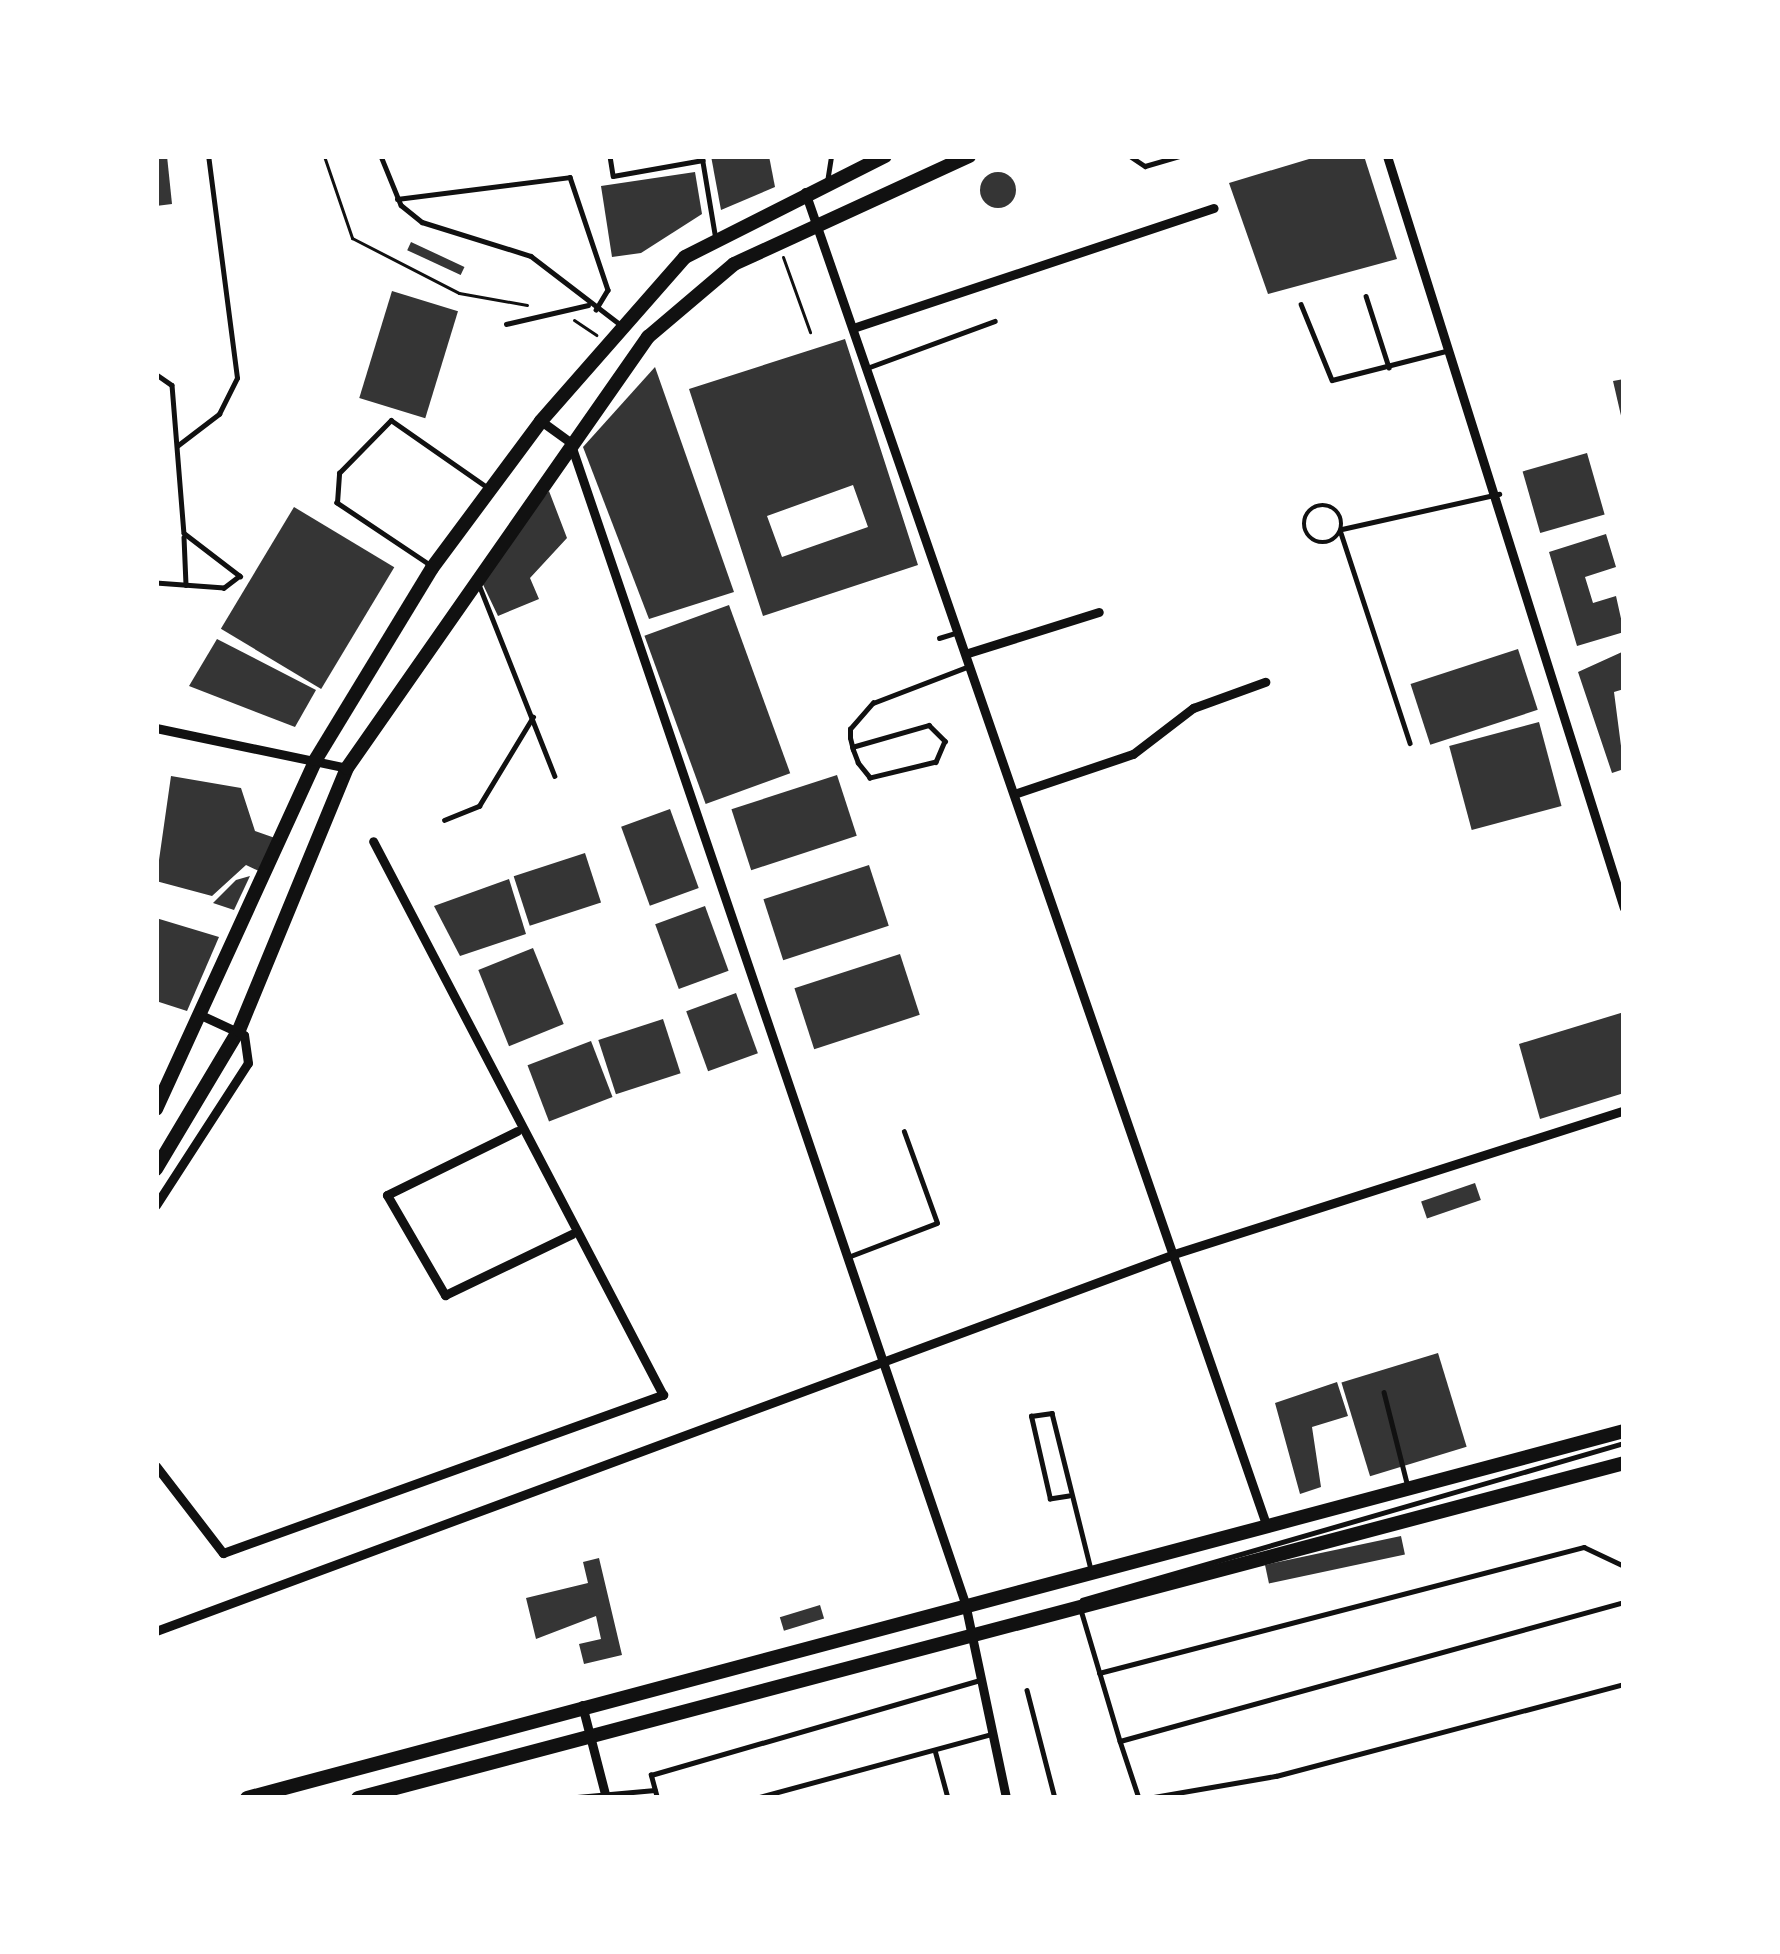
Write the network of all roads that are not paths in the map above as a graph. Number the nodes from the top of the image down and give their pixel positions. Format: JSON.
{"nodes":[{"id":1,"x":208,"y":156,"type":"edge"},
{"id":2,"x":381,"y":156,"type":"edge"},
{"id":3,"x":610,"y":156,"type":"edge"},
{"id":4,"x":831,"y":156,"type":"edge"},
{"id":5,"x":885,"y":156,"type":"edge"},
{"id":6,"x":969,"y":156,"type":"edge"},
{"id":7,"x":1130,"y":156,"type":"edge"},
{"id":8,"x":1180,"y":156,"type":"edge"},
{"id":9,"x":1388,"y":156,"type":"edge"},
{"id":10,"x":702,"y":158,"type":"edge"},
{"id":11,"x":827,"y":182,"type":"junction"},
{"id":12,"x":806,"y":192,"type":"junction"},
{"id":13,"x":397,"y":199,"type":"junction"},
{"id":14,"x":1214,"y":208,"type":"dead end"},
{"id":15,"x":817,"y":226,"type":"junction"},
{"id":16,"x":715,"y":235,"type":"junction"},
{"id":17,"x":1366,"y":296,"type":"dead end"},
{"id":18,"x":1300,"y":304,"type":"dead end"},
{"id":19,"x":588,"y":305,"type":"junction"},
{"id":20,"x":596,"y":310,"type":"junction"},
{"id":21,"x":995,"y":321,"type":"dead end"},
{"id":22,"x":506,"y":324,"type":"dead end"},
{"id":23,"x":621,"y":325,"type":"junction"},
{"id":24,"x":853,"y":328,"type":"junction"},
{"id":25,"x":1451,"y":350,"type":"junction"},
{"id":26,"x":1389,"y":367,"type":"junction"},
{"id":27,"x":867,"y":368,"type":"junction"},
{"id":28,"x":156,"y":374,"type":"edge"},
{"id":29,"x":542,"y":421,"type":"junction"},
{"id":30,"x":571,"y":442,"type":"junction"},
{"id":31,"x":177,"y":446,"type":"junction"},
{"id":32,"x":490,"y":490,"type":"junction"},
{"id":33,"x":1499,"y":494,"type":"junction"},
{"id":34,"x":1341,"y":531,"type":"junction"},
{"id":35,"x":184,"y":533,"type":"junction"},
{"id":36,"x":432,"y":568,"type":"junction"},
{"id":37,"x":474,"y":576,"type":"junction"},
{"id":38,"x":156,"y":583,"type":"edge"},
{"id":39,"x":186,"y":585,"type":"junction"},
{"id":40,"x":1100,"y":611,"type":"dead end"},
{"id":41,"x":960,"y":631,"type":"junction"},
{"id":42,"x":939,"y":638,"type":"dead end"},
{"id":43,"x":970,"y":659,"type":"junction"},
{"id":44,"x":1265,"y":682,"type":"dead end"},
{"id":45,"x":533,"y":716,"type":"junction"},
{"id":46,"x":156,"y":728,"type":"edge"},
{"id":47,"x":1410,"y":743,"type":"dead end"},
{"id":48,"x":852,"y":747,"type":"junction"},
{"id":49,"x":316,"y":759,"type":"junction"},
{"id":50,"x":347,"y":768,"type":"junction"},
{"id":51,"x":555,"y":776,"type":"dead end"},
{"id":52,"x":1017,"y":793,"type":"junction"},
{"id":53,"x":444,"y":820,"type":"dead end"},
{"id":54,"x":373,"y":841,"type":"dead end"},
{"id":55,"x":1624,"y":908,"type":"edge"},
{"id":56,"x":203,"y":1016,"type":"junction"},
{"id":57,"x":239,"y":1030,"type":"junction"},
{"id":58,"x":156,"y":1109,"type":"edge"},
{"id":59,"x":1624,"y":1110,"type":"edge"},
{"id":60,"x":517,"y":1131,"type":"junction"},
{"id":61,"x":904,"y":1132,"type":"dead end"},
{"id":62,"x":156,"y":1169,"type":"edge"},
{"id":63,"x":156,"y":1205,"type":"edge"},
{"id":64,"x":572,"y":1234,"type":"junction"},
{"id":65,"x":1174,"y":1255,"type":"junction"},
{"id":66,"x":848,"y":1257,"type":"junction"},
{"id":67,"x":883,"y":1360,"type":"junction"},
{"id":68,"x":1384,"y":1392,"type":"dead end"},
{"id":69,"x":1624,"y":1431,"type":"edge"},
{"id":70,"x":1624,"y":1443,"type":"edge"},
{"id":71,"x":1624,"y":1463,"type":"edge"},
{"id":72,"x":156,"y":1466,"type":"edge"},
{"id":73,"x":1408,"y":1487,"type":"junction"},
{"id":74,"x":1069,"y":1496,"type":"junction"},
{"id":75,"x":1266,"y":1524,"type":"junction"},
{"id":76,"x":1624,"y":1566,"type":"edge"},
{"id":77,"x":1091,"y":1570,"type":"junction"},
{"id":78,"x":1624,"y":1602,"type":"edge"},
{"id":79,"x":965,"y":1604,"type":"junction"},
{"id":80,"x":1079,"y":1606,"type":"junction"},
{"id":81,"x":156,"y":1631,"type":"edge"},
{"id":82,"x":970,"y":1632,"type":"junction"},
{"id":83,"x":1099,"y":1673,"type":"junction"},
{"id":84,"x":981,"y":1680,"type":"junction"},
{"id":85,"x":1624,"y":1684,"type":"edge"},
{"id":86,"x":1028,"y":1690,"type":"dead end"},
{"id":87,"x":582,"y":1704,"type":"junction"},
{"id":88,"x":992,"y":1734,"type":"junction"},
{"id":89,"x":591,"y":1738,"type":"junction"},
{"id":90,"x":1120,"y":1742,"type":"junction"},
{"id":91,"x":935,"y":1750,"type":"junction"},
{"id":92,"x":656,"y":1794,"type":"edge"},
{"id":93,"x":606,"y":1795,"type":"edge"},
{"id":94,"x":1006,"y":1797,"type":"edge"},
{"id":95,"x":248,"y":1798,"type":"edge"},
{"id":96,"x":358,"y":1798,"type":"edge"},
{"id":97,"x":566,"y":1798,"type":"edge"},
{"id":98,"x":756,"y":1798,"type":"edge"},
{"id":99,"x":948,"y":1798,"type":"edge"},
{"id":100,"x":1055,"y":1798,"type":"edge"},
{"id":101,"x":1139,"y":1798,"type":"edge"},
{"id":102,"x":1148,"y":1798,"type":"edge"}],
"edges":[{"from":1,"to":31,"type":"lane"},
{"from":2,"to":13,"type":"lane"},
{"from":3,"to":10,"type":"lane"},
{"from":4,"to":11,"type":"lane"},
{"from":5,"to":11,"type":"main road"},
{"from":6,"to":15,"type":"main road"},
{"from":7,"to":8,"type":"lane"},
{"from":9,"to":25,"type":"street"},
{"from":10,"to":16,"type":"lane"},
{"from":11,"to":12,"type":"main road"},
{"from":12,"to":15,"type":"street"},
{"from":12,"to":16,"type":"main road"},
{"from":13,"to":19,"type":"lane"},
{"from":13,"to":20,"type":"lane"},
{"from":14,"to":24,"type":"street"},
{"from":15,"to":24,"type":"street"},
{"from":15,"to":30,"type":"main road"},
{"from":16,"to":23,"type":"main road"},
{"from":17,"to":26,"type":"lane"},
{"from":18,"to":26,"type":"lane"},
{"from":19,"to":20,"type":"lane"},
{"from":19,"to":22,"type":"lane"},
{"from":20,"to":23,"type":"lane"},
{"from":21,"to":27,"type":"lane"},
{"from":23,"to":29,"type":"main road"},
{"from":24,"to":27,"type":"street"},
{"from":25,"to":26,"type":"lane"},
{"from":25,"to":33,"type":"street"},
{"from":27,"to":41,"type":"street"},
{"from":28,"to":31,"type":"lane"},
{"from":29,"to":30,"type":"street"},
{"from":29,"to":32,"type":"main road"},
{"from":30,"to":37,"type":"main road"},
{"from":30,"to":66,"type":"street"},
{"from":31,"to":35,"type":"lane"},
{"from":32,"to":36,"type":"main road"},
{"from":32,"to":36,"type":"lane"},
{"from":33,"to":34,"type":"lane"},
{"from":33,"to":55,"type":"street"},
{"from":34,"to":34,"type":"lane"},
{"from":34,"to":47,"type":"lane"},
{"from":35,"to":39,"type":"lane"},
{"from":35,"to":39,"type":"lane"},
{"from":36,"to":49,"type":"main road"},
{"from":37,"to":45,"type":"lane"},
{"from":37,"to":50,"type":"main road"},
{"from":38,"to":39,"type":"lane"},
{"from":40,"to":43,"type":"street"},
{"from":41,"to":42,"type":"lane"},
{"from":41,"to":43,"type":"street"},
{"from":43,"to":48,"type":"lane"},
{"from":43,"to":52,"type":"street"},
{"from":44,"to":52,"type":"street"},
{"from":45,"to":51,"type":"lane"},
{"from":45,"to":53,"type":"lane"},
{"from":46,"to":49,"type":"street"},
{"from":48,"to":48,"type":"lane"},
{"from":49,"to":50,"type":"street"},
{"from":49,"to":56,"type":"main road"},
{"from":50,"to":57,"type":"main road"},
{"from":52,"to":65,"type":"street"},
{"from":54,"to":60,"type":"street"},
{"from":56,"to":57,"type":"street"},
{"from":56,"to":58,"type":"main road"},
{"from":57,"to":62,"type":"main road"},
{"from":57,"to":63,"type":"street"},
{"from":59,"to":65,"type":"street"},
{"from":60,"to":64,"type":"street"},
{"from":60,"to":64,"type":"street"},
{"from":61,"to":66,"type":"lane"},
{"from":64,"to":72,"type":"street"},
{"from":65,"to":67,"type":"street"},
{"from":65,"to":75,"type":"street"},
{"from":66,"to":67,"type":"street"},
{"from":67,"to":79,"type":"street"},
{"from":67,"to":81,"type":"street"},
{"from":68,"to":73,"type":"lane"},
{"from":69,"to":73,"type":"main road"},
{"from":70,"to":80,"type":"lane"},
{"from":71,"to":80,"type":"main road"},
{"from":73,"to":75,"type":"main road"},
{"from":74,"to":74,"type":"lane"},
{"from":74,"to":77,"type":"lane"},
{"from":75,"to":77,"type":"main road"},
{"from":76,"to":83,"type":"lane"},
{"from":77,"to":79,"type":"main road"},
{"from":78,"to":90,"type":"lane"},
{"from":79,"to":82,"type":"street"},
{"from":79,"to":87,"type":"main road"},
{"from":80,"to":82,"type":"main road"},
{"from":80,"to":83,"type":"lane"},
{"from":82,"to":84,"type":"street"},
{"from":82,"to":89,"type":"main road"},
{"from":83,"to":90,"type":"lane"},
{"from":84,"to":88,"type":"street"},
{"from":84,"to":92,"type":"lane"},
{"from":85,"to":102,"type":"lane"},
{"from":86,"to":100,"type":"lane"},
{"from":87,"to":89,"type":"street"},
{"from":87,"to":95,"type":"main road"},
{"from":88,"to":91,"type":"lane"},
{"from":88,"to":94,"type":"street"},
{"from":89,"to":93,"type":"street"},
{"from":89,"to":96,"type":"main road"},
{"from":90,"to":101,"type":"lane"},
{"from":91,"to":98,"type":"lane"},
{"from":91,"to":99,"type":"lane"},
{"from":92,"to":93,"type":"lane"},
{"from":93,"to":97,"type":"lane"}]}
